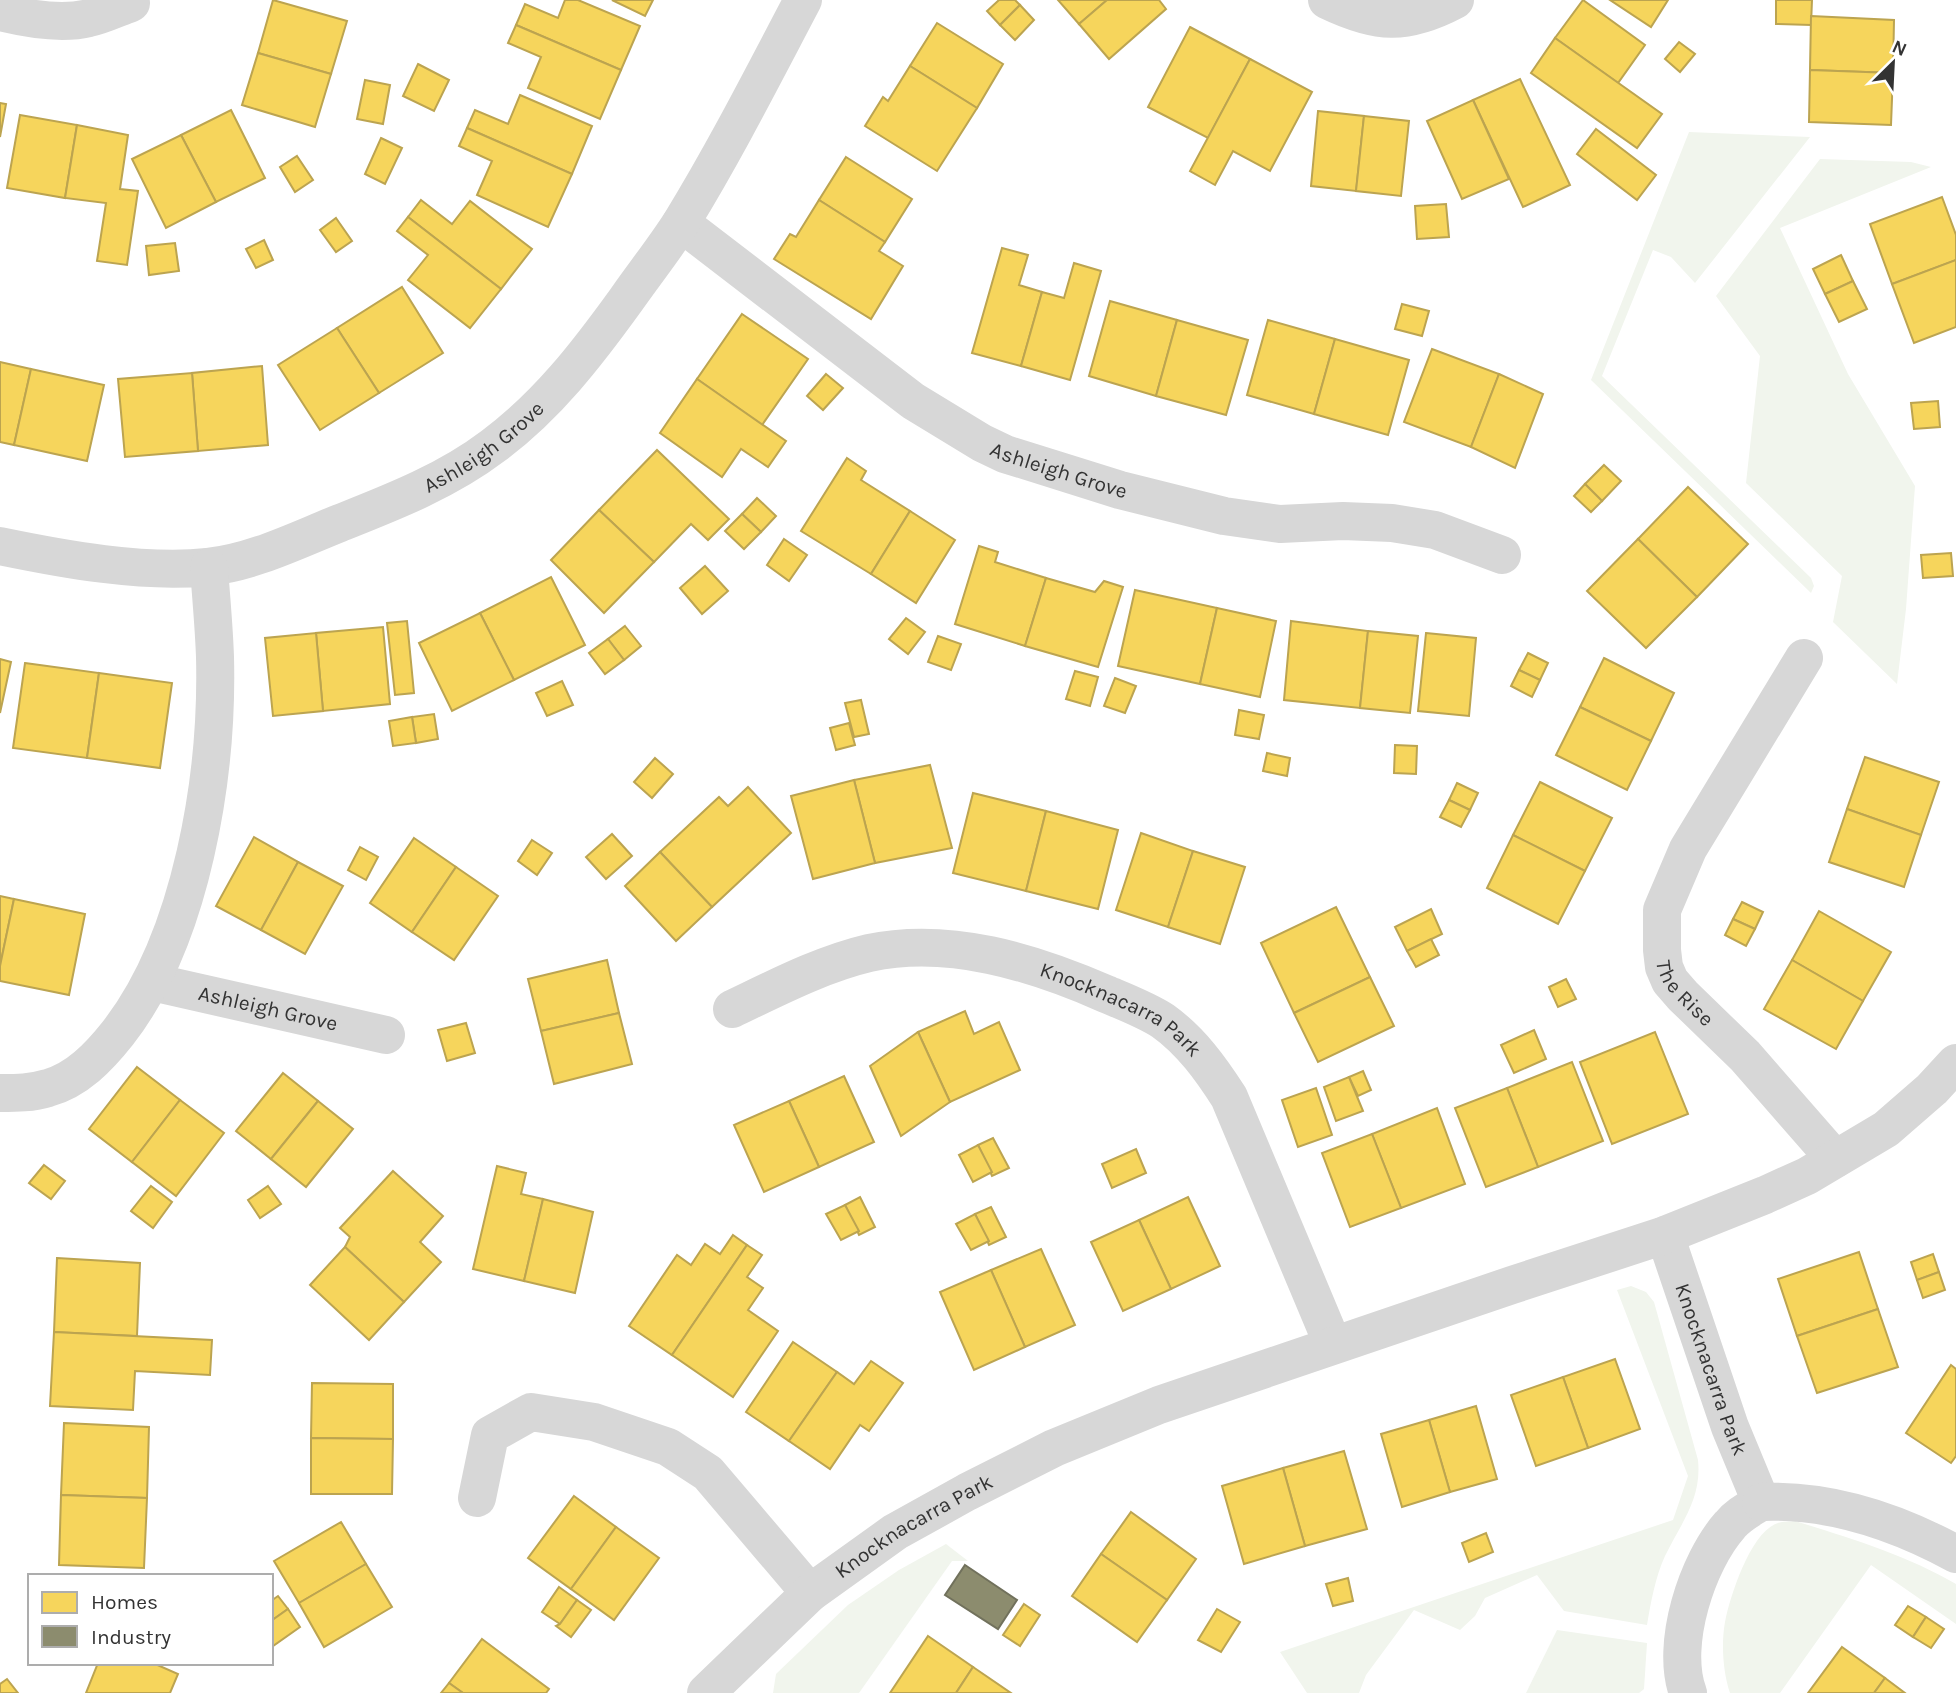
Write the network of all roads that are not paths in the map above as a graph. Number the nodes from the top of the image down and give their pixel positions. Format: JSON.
{"nodes":[{"id":1,"x":803,"y":0,"type":"edge"},
{"id":2,"x":1327,"y":0,"type":"edge"},
{"id":3,"x":1455,"y":0,"type":"edge"},
{"id":4,"x":131,"y":3,"type":"dead end"},
{"id":5,"x":0,"y":12,"type":"edge"},
{"id":6,"x":681,"y":223,"type":"junction"},
{"id":7,"x":0,"y":546,"type":"edge"},
{"id":8,"x":1502,"y":555,"type":"dead end"},
{"id":9,"x":209,"y":567,"type":"junction"},
{"id":10,"x":1804,"y":658,"type":"dead end"},
{"id":11,"x":152,"y":982,"type":"junction"},
{"id":12,"x":732,"y":1009,"type":"dead end"},
{"id":13,"x":386,"y":1035,"type":"dead end"},
{"id":14,"x":1956,"y":1063,"type":"edge"},
{"id":15,"x":0,"y":1094,"type":"edge"},
{"id":16,"x":1835,"y":1158,"type":"junction"},
{"id":17,"x":1665,"y":1235,"type":"junction"},
{"id":18,"x":1333,"y":1345,"type":"junction"},
{"id":19,"x":477,"y":1498,"type":"dead end"},
{"id":20,"x":1760,"y":1502,"type":"junction"},
{"id":21,"x":1956,"y":1554,"type":"edge"},
{"id":22,"x":810,"y":1593,"type":"junction"},
{"id":23,"x":710,"y":1692,"type":"edge"},
{"id":24,"x":1688,"y":1693,"type":"edge"}],
"edges":[{"from":1,"to":6,"type":"street","name":"Ashleigh Grove"},
{"from":2,"to":3,"type":"street"},
{"from":4,"to":5,"type":"street"},
{"from":6,"to":8,"type":"street","name":"Ashleigh Grove"},
{"from":6,"to":9,"type":"street","name":"Ashleigh Grove"},
{"from":7,"to":9,"type":"street","name":"Ashleigh Grove"},
{"from":9,"to":11,"type":"street"},
{"from":10,"to":16,"type":"street","name":"The Rise"},
{"from":11,"to":13,"type":"street","name":"Ashleigh Grove"},
{"from":11,"to":15,"type":"street"},
{"from":12,"to":18,"type":"street","name":"Knocknacarra Park"},
{"from":14,"to":16,"type":"street"},
{"from":16,"to":17,"type":"street","name":"Knocknacarra Park"},
{"from":17,"to":18,"type":"street","name":"Knocknacarra Park"},
{"from":17,"to":20,"type":"street","name":"Knocknacarra Park"},
{"from":18,"to":22,"type":"street","name":"Knocknacarra Park"},
{"from":19,"to":22,"type":"street"},
{"from":20,"to":21,"type":"street"},
{"from":20,"to":24,"type":"street"},
{"from":22,"to":23,"type":"street","name":"Knocknacarra Park"}]}
